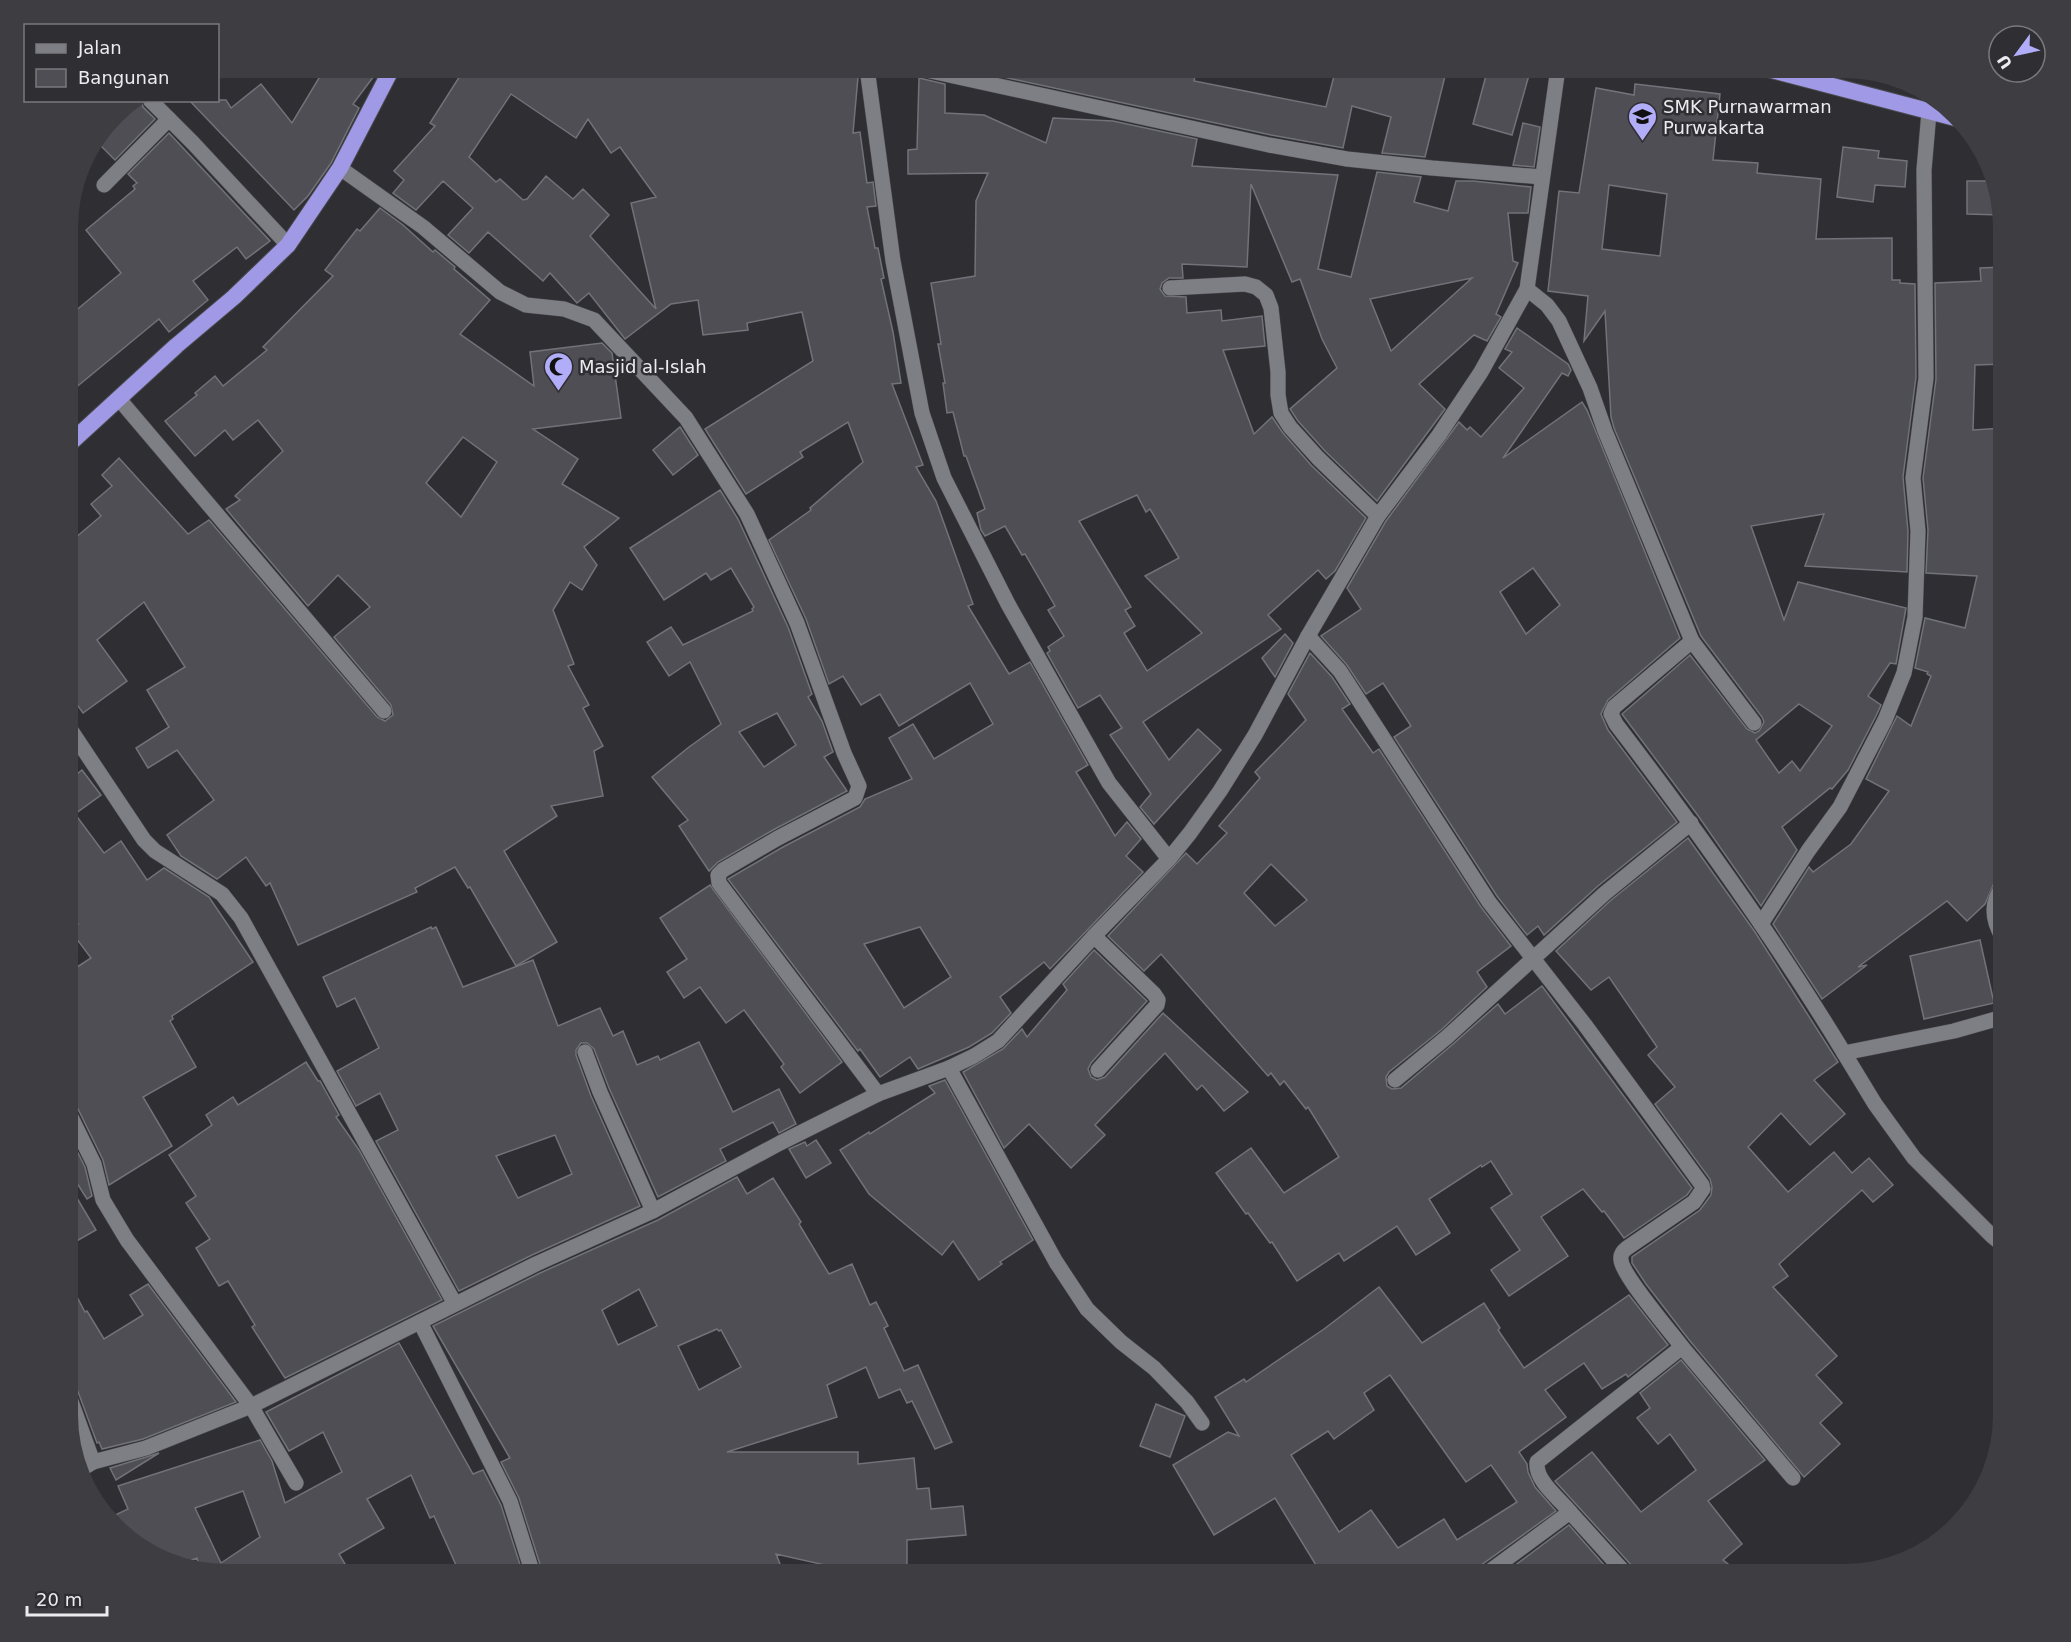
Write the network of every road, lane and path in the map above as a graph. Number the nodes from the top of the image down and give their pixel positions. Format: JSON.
{"nodes":[{"id":1,"x":387,"y":78,"type":"edge"},
{"id":2,"x":868,"y":78,"type":"edge"},
{"id":3,"x":963,"y":78,"type":"edge"},
{"id":4,"x":1557,"y":78,"type":"edge"},
{"id":5,"x":1802,"y":78,"type":"edge"},
{"id":6,"x":152,"y":102,"type":"edge"},
{"id":7,"x":1929,"y":112,"type":"junction"},
{"id":8,"x":1942,"y":115,"type":"edge"},
{"id":9,"x":169,"y":119,"type":"junction"},
{"id":10,"x":340,"y":168,"type":"junction"},
{"id":11,"x":1542,"y":177,"type":"junction"},
{"id":12,"x":104,"y":185,"type":"dead end"},
{"id":13,"x":288,"y":245,"type":"junction"},
{"id":14,"x":1170,"y":288,"type":"dead end"},
{"id":15,"x":1527,"y":289,"type":"junction"},
{"id":16,"x":119,"y":399,"type":"junction"},
{"id":17,"x":78,"y":436,"type":"edge"},
{"id":18,"x":1378,"y":516,"type":"junction"},
{"id":19,"x":1308,"y":636,"type":"junction"},
{"id":20,"x":1692,"y":641,"type":"junction"},
{"id":21,"x":384,"y":711,"type":"dead end"},
{"id":22,"x":1754,"y":723,"type":"dead end"},
{"id":23,"x":78,"y":741,"type":"edge"},
{"id":24,"x":1691,"y":823,"type":"junction"},
{"id":25,"x":1168,"y":859,"type":"junction"},
{"id":26,"x":1761,"y":924,"type":"junction"},
{"id":27,"x":1094,"y":936,"type":"junction"},
{"id":28,"x":1534,"y":959,"type":"junction"},
{"id":29,"x":1993,"y":1020,"type":"edge"},
{"id":30,"x":585,"y":1052,"type":"dead end"},
{"id":31,"x":1844,"y":1053,"type":"junction"},
{"id":32,"x":949,"y":1068,"type":"junction"},
{"id":33,"x":1098,"y":1070,"type":"dead end"},
{"id":34,"x":1395,"y":1080,"type":"dead end"},
{"id":35,"x":878,"y":1094,"type":"junction"},
{"id":36,"x":78,"y":1131,"type":"edge"},
{"id":37,"x":653,"y":1211,"type":"junction"},
{"id":38,"x":1993,"y":1237,"type":"edge"},
{"id":39,"x":455,"y":1304,"type":"junction"},
{"id":40,"x":420,"y":1322,"type":"junction"},
{"id":41,"x":1682,"y":1347,"type":"junction"},
{"id":42,"x":251,"y":1406,"type":"junction"},
{"id":43,"x":1202,"y":1423,"type":"dead end"},
{"id":44,"x":81,"y":1441,"type":"edge"},
{"id":45,"x":87,"y":1466,"type":"edge"},
{"id":46,"x":1793,"y":1478,"type":"dead end"},
{"id":47,"x":296,"y":1483,"type":"dead end"},
{"id":48,"x":1570,"y":1512,"type":"junction"},
{"id":49,"x":530,"y":1564,"type":"edge"},
{"id":50,"x":1501,"y":1564,"type":"edge"},
{"id":51,"x":1616,"y":1564,"type":"edge"}],
"edges":[{"from":1,"to":10,"type":"highway"},
{"from":2,"to":25,"type":"street"},
{"from":3,"to":11,"type":"street"},
{"from":4,"to":11,"type":"street"},
{"from":5,"to":7,"type":"highway"},
{"from":6,"to":9,"type":"street"},
{"from":7,"to":8,"type":"highway"},
{"from":7,"to":26,"type":"street"},
{"from":9,"to":12,"type":"street"},
{"from":9,"to":13,"type":"street"},
{"from":10,"to":13,"type":"highway"},
{"from":10,"to":35,"type":"street"},
{"from":11,"to":15,"type":"street"},
{"from":13,"to":16,"type":"highway"},
{"from":14,"to":18,"type":"street"},
{"from":15,"to":18,"type":"street"},
{"from":15,"to":20,"type":"street"},
{"from":16,"to":17,"type":"highway"},
{"from":16,"to":21,"type":"street"},
{"from":18,"to":19,"type":"street"},
{"from":19,"to":25,"type":"street"},
{"from":19,"to":28,"type":"street"},
{"from":20,"to":22,"type":"street"},
{"from":20,"to":24,"type":"street"},
{"from":23,"to":39,"type":"street"},
{"from":24,"to":26,"type":"street"},
{"from":24,"to":28,"type":"street"},
{"from":25,"to":27,"type":"street"},
{"from":26,"to":31,"type":"street"},
{"from":27,"to":32,"type":"street"},
{"from":27,"to":33,"type":"street"},
{"from":28,"to":34,"type":"street"},
{"from":28,"to":41,"type":"street"},
{"from":29,"to":31,"type":"street"},
{"from":30,"to":37,"type":"street"},
{"from":31,"to":38,"type":"street"},
{"from":32,"to":35,"type":"street"},
{"from":32,"to":43,"type":"street"},
{"from":35,"to":37,"type":"street"},
{"from":36,"to":42,"type":"street"},
{"from":37,"to":39,"type":"street"},
{"from":39,"to":40,"type":"street"},
{"from":40,"to":42,"type":"street"},
{"from":40,"to":49,"type":"street"},
{"from":41,"to":46,"type":"street"},
{"from":41,"to":48,"type":"street"},
{"from":42,"to":45,"type":"street"},
{"from":42,"to":47,"type":"street"},
{"from":44,"to":45,"type":"street"},
{"from":48,"to":50,"type":"street"},
{"from":48,"to":51,"type":"street"}]}
